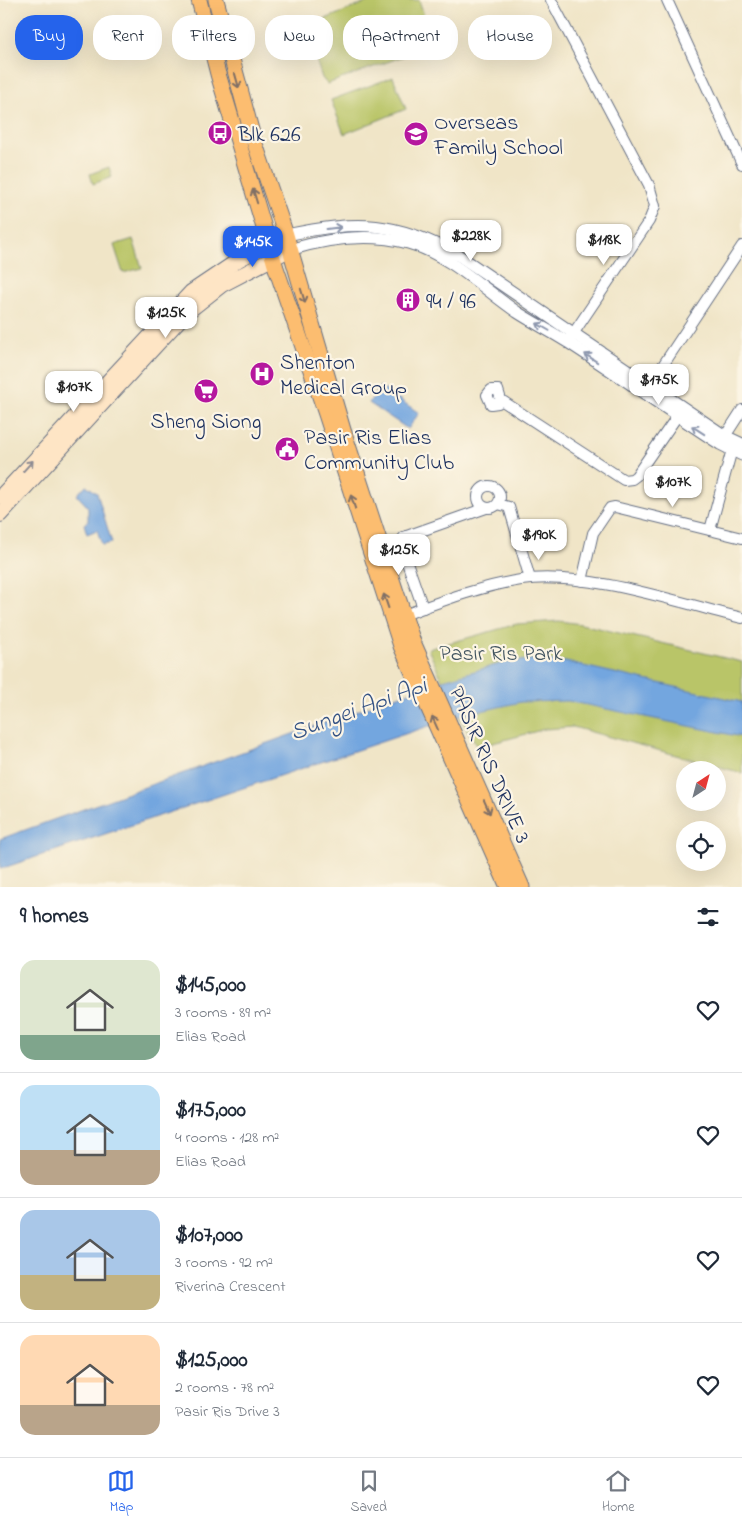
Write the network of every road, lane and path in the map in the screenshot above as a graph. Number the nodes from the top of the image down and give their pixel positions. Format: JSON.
{"nodes":[{"id":1,"x":199,"y":0,"type":"edge"},
{"id":2,"x":216,"y":0,"type":"edge"},
{"id":3,"x":550,"y":0,"type":"edge"},
{"id":4,"x":667,"y":0,"type":"edge"},
{"id":5,"x":742,"y":164,"type":"edge"},
{"id":6,"x":269,"y":243,"type":"junction"},
{"id":7,"x":287,"y":243,"type":"junction"},
{"id":8,"x":742,"y":246,"type":"edge"},
{"id":9,"x":273,"y":258,"type":"junction"},
{"id":10,"x":570,"y":337,"type":"junction"},
{"id":11,"x":647,"y":388,"type":"junction"},
{"id":12,"x":501,"y":400,"type":"dead end"},
{"id":13,"x":742,"y":410,"type":"edge"},
{"id":14,"x":680,"y":412,"type":"junction"},
{"id":15,"x":730,"y":443,"type":"edge"},
{"id":16,"x":742,"y":455,"type":"edge"},
{"id":17,"x":0,"y":497,"type":"edge"},
{"id":18,"x":498,"y":504,"type":"junction"},
{"id":19,"x":486,"y":508,"type":"junction"},
{"id":20,"x":0,"y":515,"type":"edge"},
{"id":21,"x":710,"y":530,"type":"junction"},
{"id":22,"x":742,"y":538,"type":"edge"},
{"id":23,"x":530,"y":579,"type":"junction"},
{"id":24,"x":582,"y":581,"type":"junction"},
{"id":25,"x":423,"y":608,"type":"junction"},
{"id":26,"x":404,"y":615,"type":"junction"},
{"id":27,"x":742,"y":618,"type":"edge"},
{"id":28,"x":407,"y":644,"type":"junction"},
{"id":29,"x":461,"y":765,"type":"junction"},
{"id":30,"x":508,"y":887,"type":"edge"},
{"id":31,"x":522,"y":887,"type":"edge"}],
"edges":[{"from":6,"to":1,"type":"main road","name":"PASIR RIS DRIVE 3","one_way":true},
{"from":2,"to":7,"type":"main road","name":"PASIR RIS DRIVE 3","one_way":true},
{"from":3,"to":10,"type":"street"},
{"from":4,"to":5,"type":"street"},
{"from":6,"to":7,"type":"main road"},
{"from":6,"to":9,"type":"main road","name":"PASIR RIS DRIVE 3"},
{"from":17,"to":6,"type":"main road","one_way":true},
{"from":7,"to":9,"type":"main road"},
{"from":7,"to":10,"type":"street"},
{"from":7,"to":26,"type":"main road","name":"PASIR RIS DRIVE 3","one_way":true},
{"from":8,"to":11,"type":"street"},
{"from":9,"to":20,"type":"main road"},
{"from":28,"to":9,"type":"main road","name":"PASIR RIS DRIVE 3","one_way":true},
{"from":10,"to":11,"type":"street"},
{"from":11,"to":14,"type":"street"},
{"from":12,"to":14,"type":"street"},
{"from":13,"to":15,"type":"street"},
{"from":14,"to":15,"type":"street"},
{"from":15,"to":16,"type":"street"},
{"from":15,"to":21,"type":"street"},
{"from":18,"to":19,"type":"street"},
{"from":18,"to":19,"type":"street"},
{"from":18,"to":23,"type":"street"},
{"from":19,"to":25,"type":"street"},
{"from":21,"to":22,"type":"street"},
{"from":21,"to":24,"type":"street"},
{"from":23,"to":24,"type":"street"},
{"from":23,"to":25,"type":"street"},
{"from":24,"to":27,"type":"street"},
{"from":25,"to":26,"type":"street"},
{"from":26,"to":28,"type":"main road","name":"PASIR RIS DRIVE 3"},
{"from":28,"to":29,"type":"main road","name":"PASIR RIS DRIVE 3"},
{"from":29,"to":30,"type":"main road","name":"PASIR RIS DRIVE 3"},
{"from":29,"to":31,"type":"main road","name":"PASIR RIS DRIVE 3","one_way":true}]}
